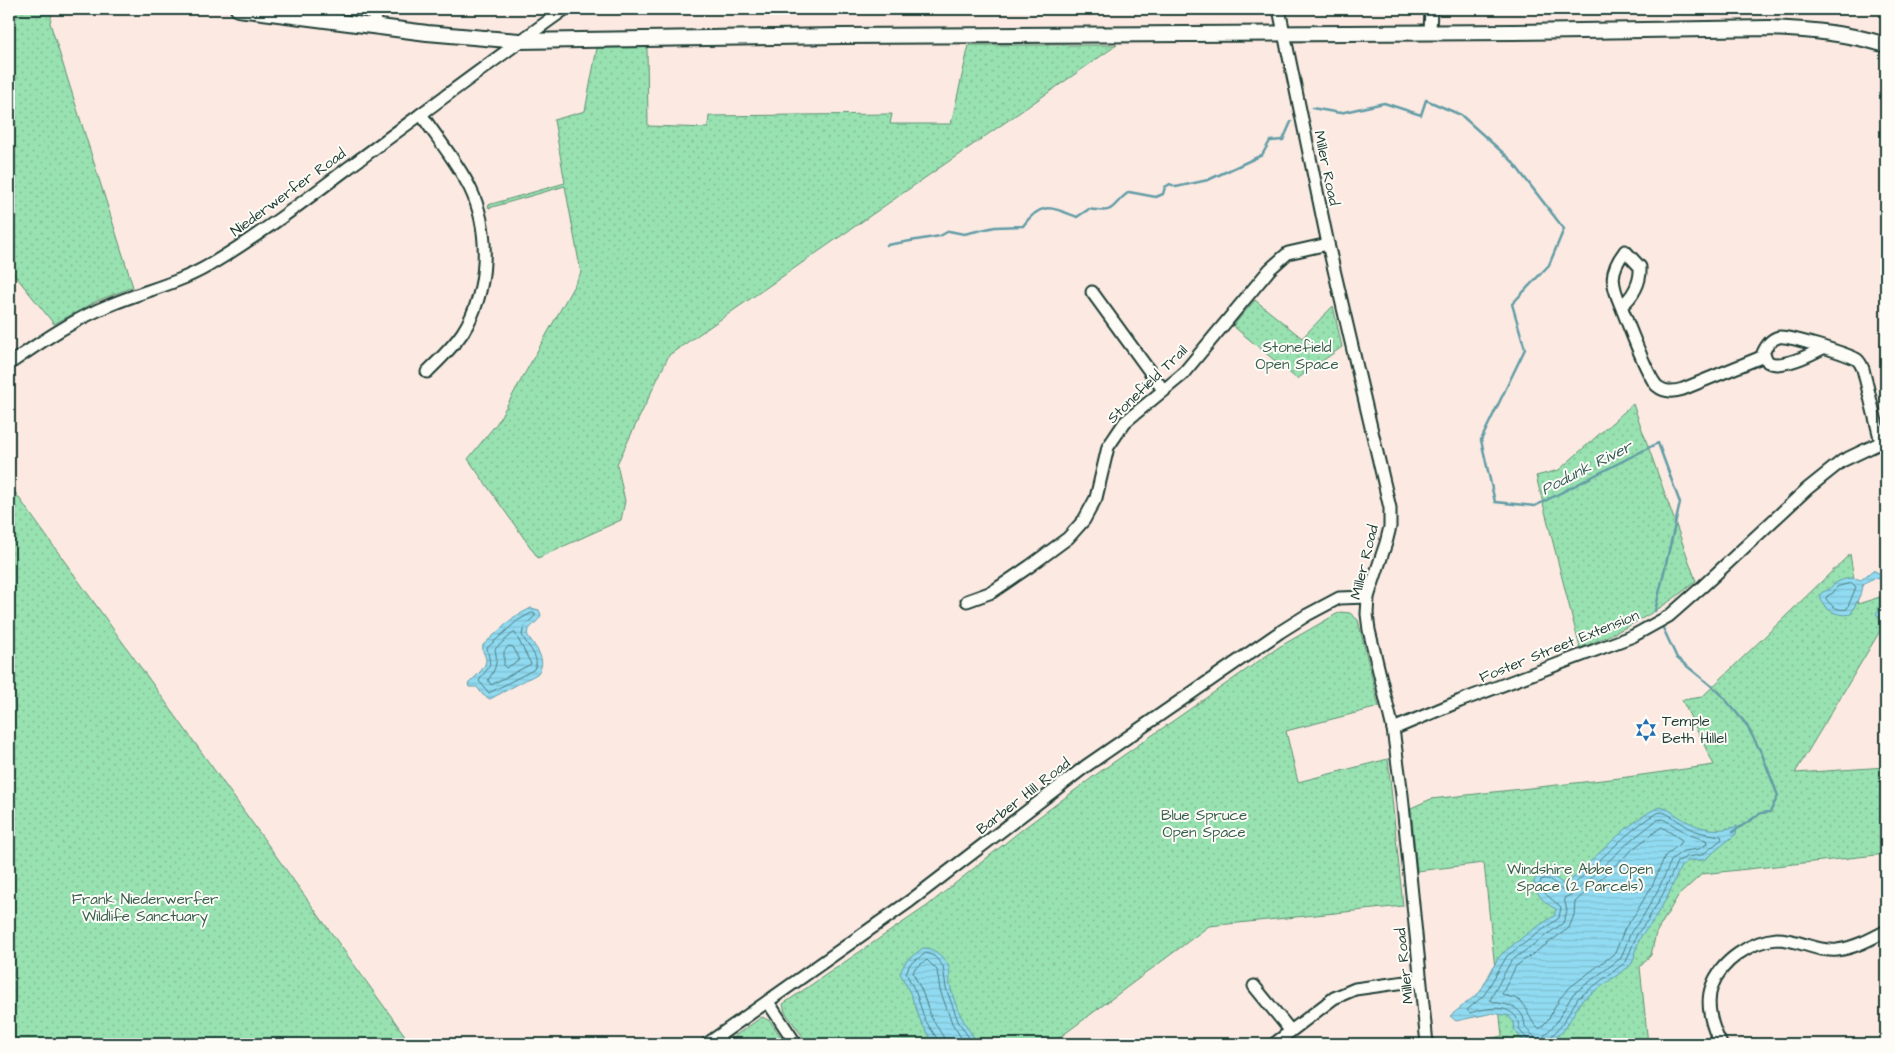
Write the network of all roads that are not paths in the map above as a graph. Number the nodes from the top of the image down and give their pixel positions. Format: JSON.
{"nodes":[{"id":1,"x":238,"y":9,"type":"edge"},
{"id":2,"x":377,"y":9,"type":"edge"},
{"id":3,"x":565,"y":9,"type":"edge"},
{"id":4,"x":1279,"y":9,"type":"edge"},
{"id":5,"x":1431,"y":9,"type":"edge"},
{"id":6,"x":373,"y":26,"type":"junction"},
{"id":7,"x":1430,"y":32,"type":"junction"},
{"id":8,"x":1284,"y":33,"type":"junction"},
{"id":9,"x":519,"y":41,"type":"junction"},
{"id":10,"x":1886,"y":45,"type":"edge"},
{"id":11,"x":420,"y":114,"type":"junction"},
{"id":12,"x":1328,"y":244,"type":"junction"},
{"id":13,"x":1092,"y":292,"type":"dead end"},
{"id":14,"x":1621,"y":306,"type":"dead end"},
{"id":15,"x":1823,"y":348,"type":"junction"},
{"id":16,"x":1764,"y":356,"type":"junction"},
{"id":17,"x":9,"y":364,"type":"edge"},
{"id":18,"x":427,"y":372,"type":"dead end"},
{"id":19,"x":1164,"y":391,"type":"junction"},
{"id":20,"x":1884,"y":441,"type":"edge"},
{"id":21,"x":1368,"y":597,"type":"junction"},
{"id":22,"x":967,"y":601,"type":"dead end"},
{"id":23,"x":1394,"y":729,"type":"junction"},
{"id":24,"x":1886,"y":931,"type":"edge"},
{"id":25,"x":1420,"y":980,"type":"junction"},
{"id":26,"x":1254,"y":986,"type":"dead end"},
{"id":27,"x":768,"y":1002,"type":"junction"},
{"id":28,"x":1290,"y":1030,"type":"junction"},
{"id":29,"x":706,"y":1044,"type":"edge"},
{"id":30,"x":796,"y":1044,"type":"edge"},
{"id":31,"x":1274,"y":1044,"type":"edge"},
{"id":32,"x":1427,"y":1044,"type":"edge"},
{"id":33,"x":1721,"y":1044,"type":"edge"}],
"edges":[{"from":1,"to":6,"type":"main road"},
{"from":2,"to":6,"type":"street"},
{"from":3,"to":9,"type":"street","name":"Niederwerfer Road"},
{"from":4,"to":8,"type":"street","name":"Miller Road"},
{"from":5,"to":7,"type":"street"},
{"from":6,"to":9,"type":"main road"},
{"from":7,"to":8,"type":"main road"},
{"from":7,"to":10,"type":"main road"},
{"from":8,"to":9,"type":"main road"},
{"from":8,"to":12,"type":"street","name":"Miller Road"},
{"from":9,"to":11,"type":"street","name":"Niederwerfer Road"},
{"from":11,"to":17,"type":"street","name":"Niederwerfer Road"},
{"from":11,"to":18,"type":"street"},
{"from":12,"to":19,"type":"street","name":"Stonefield Trail"},
{"from":12,"to":21,"type":"street","name":"Miller Road"},
{"from":13,"to":19,"type":"street"},
{"from":14,"to":16,"type":"street"},
{"from":15,"to":16,"type":"street"},
{"from":15,"to":16,"type":"street"},
{"from":15,"to":20,"type":"street"},
{"from":19,"to":22,"type":"street","name":"Stonefield Trail"},
{"from":20,"to":23,"type":"street","name":"Foster Street Extension"},
{"from":21,"to":23,"type":"street","name":"Miller Road"},
{"from":21,"to":27,"type":"street","name":"Barber Hill Road"},
{"from":23,"to":25,"type":"street","name":"Miller Road"},
{"from":24,"to":33,"type":"street"},
{"from":25,"to":28,"type":"street"},
{"from":25,"to":32,"type":"street","name":"Miller Road"},
{"from":26,"to":28,"type":"street"},
{"from":27,"to":29,"type":"street","name":"Barber Hill Road"},
{"from":27,"to":30,"type":"street"},
{"from":28,"to":31,"type":"street"}]}
